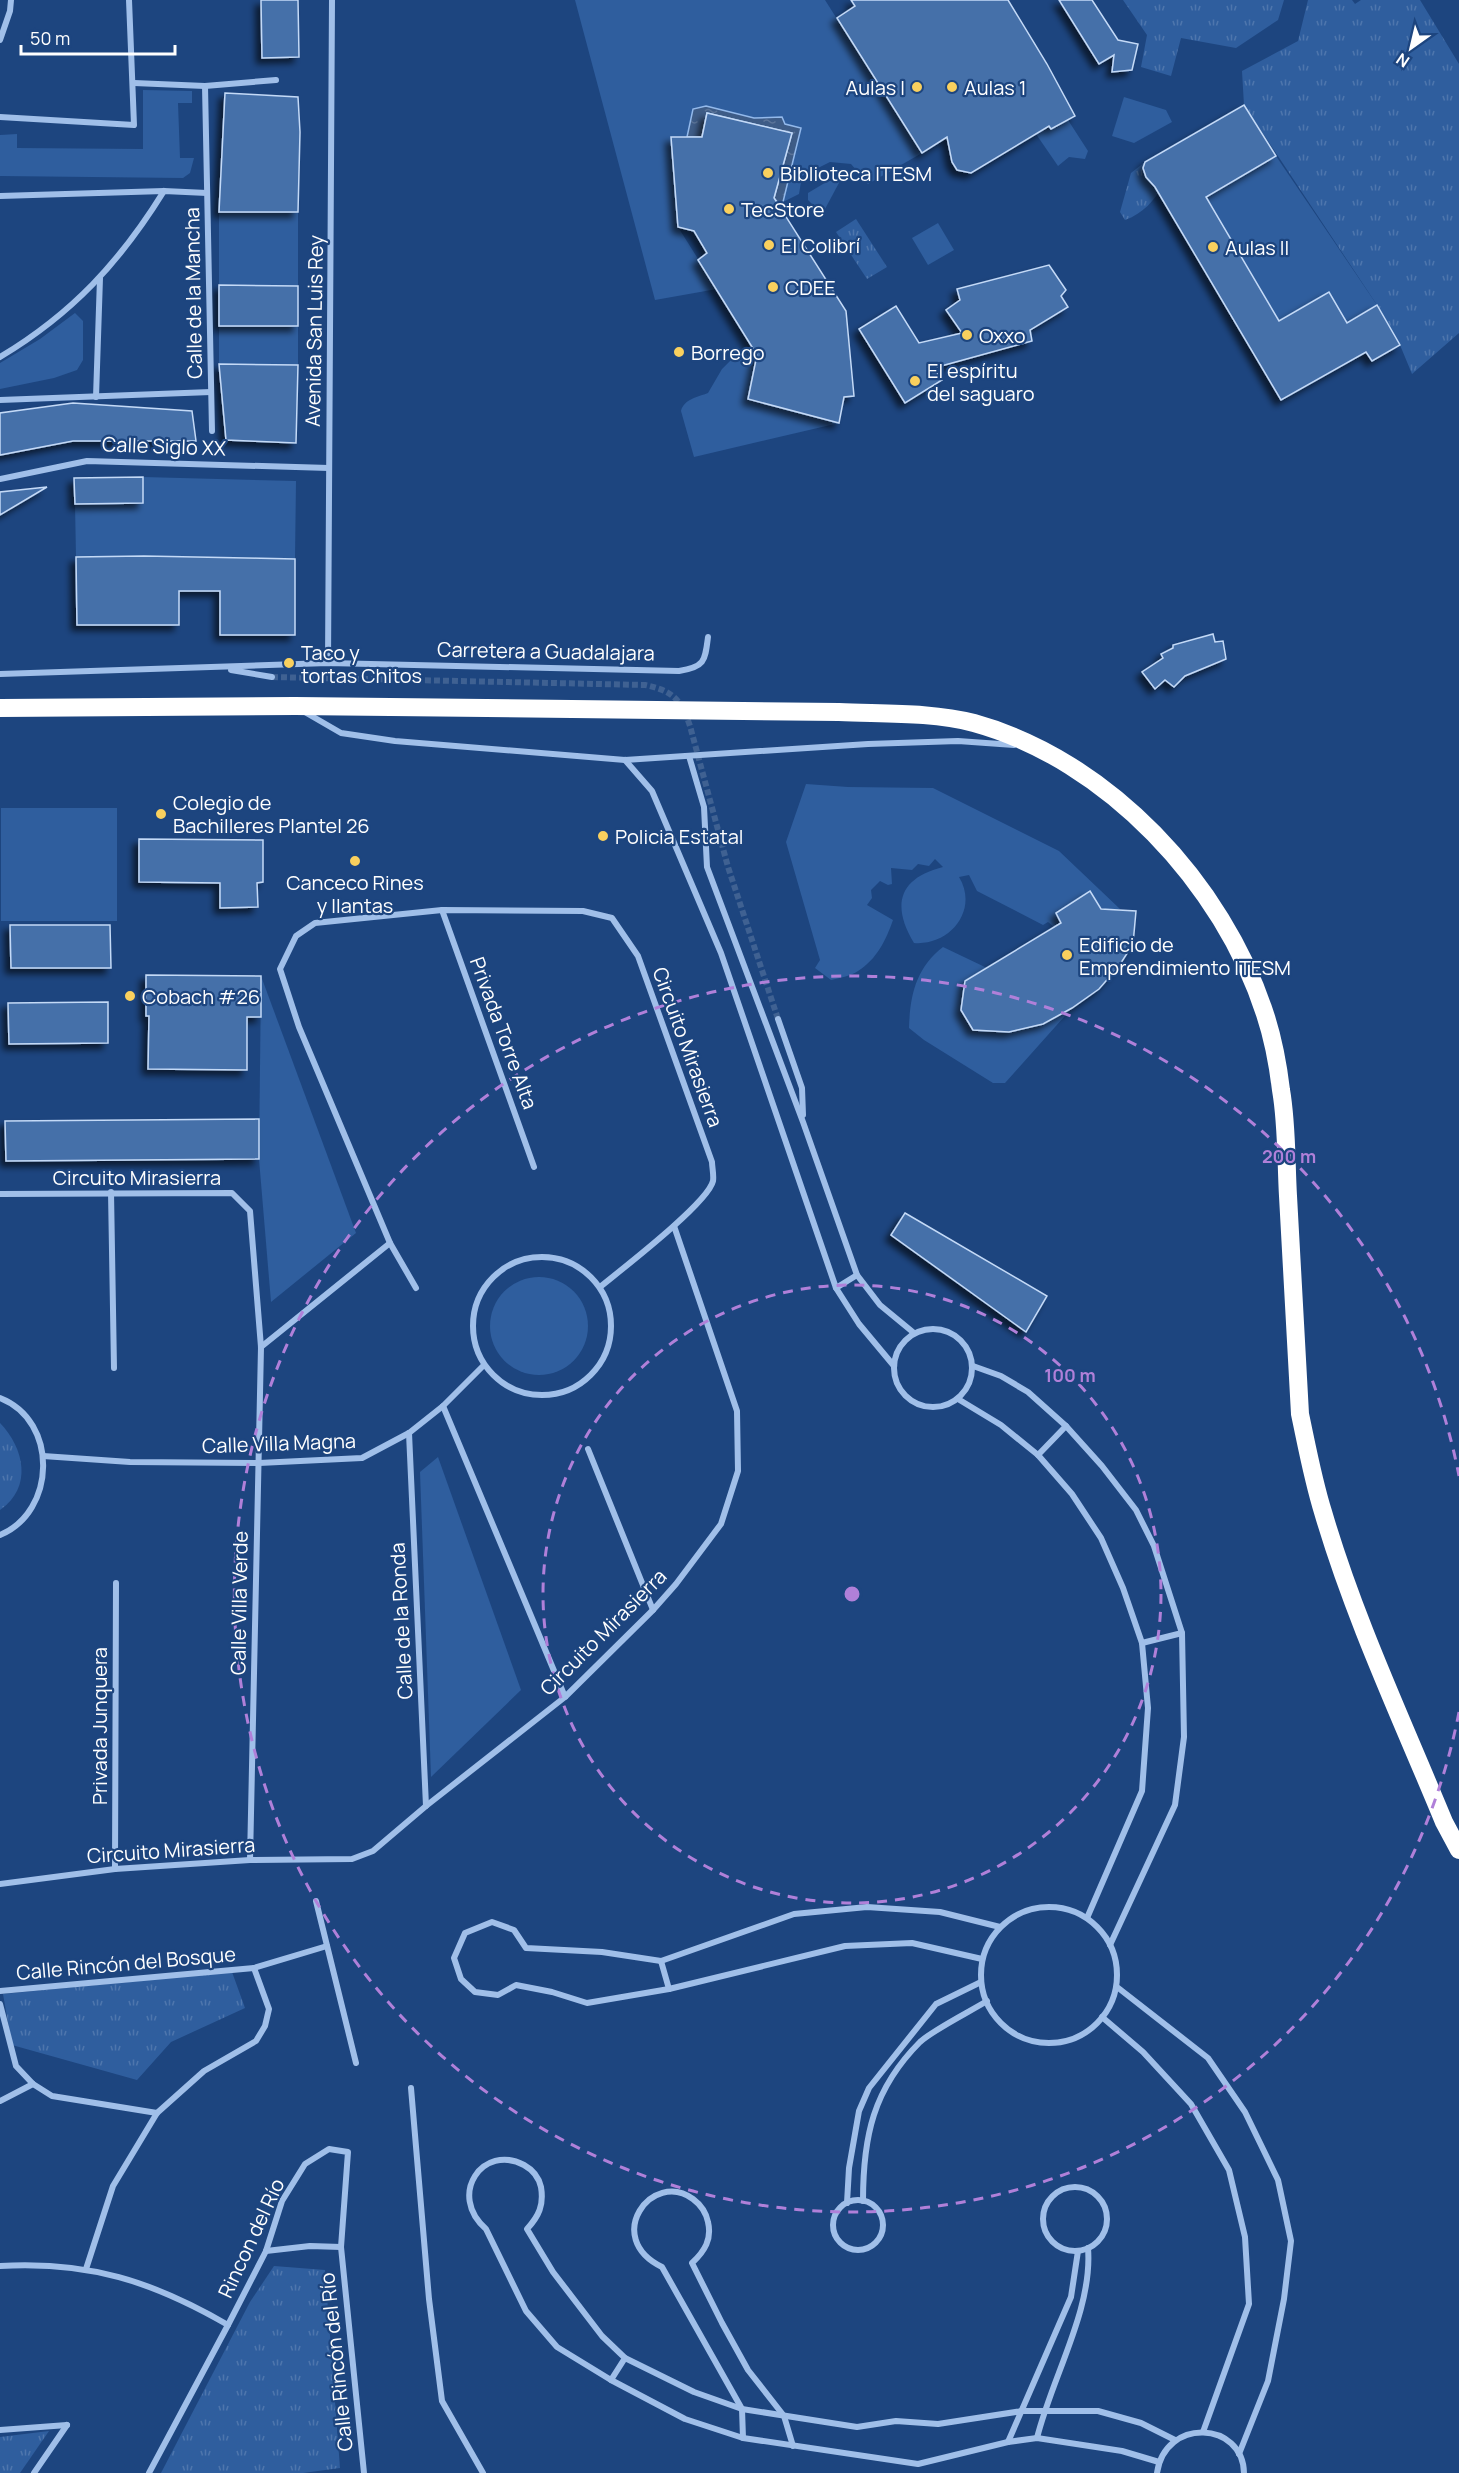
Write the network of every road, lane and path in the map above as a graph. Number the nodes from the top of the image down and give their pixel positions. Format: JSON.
{"nodes":[{"id":1,"x":11,"y":0,"type":"edge"},
{"id":2,"x":129,"y":0,"type":"edge"},
{"id":3,"x":332,"y":0,"type":"edge"},
{"id":4,"x":0,"y":40,"type":"edge"},
{"id":5,"x":276,"y":80,"type":"dead end"},
{"id":6,"x":134,"y":83,"type":"junction"},
{"id":7,"x":205,"y":86,"type":"junction"},
{"id":8,"x":0,"y":117,"type":"edge"},
{"id":9,"x":164,"y":191,"type":"junction"},
{"id":10,"x":207,"y":193,"type":"junction"},
{"id":11,"x":0,"y":196,"type":"edge"},
{"id":12,"x":100,"y":279,"type":"junction"},
{"id":13,"x":0,"y":357,"type":"edge"},
{"id":14,"x":211,"y":392,"type":"junction"},
{"id":15,"x":96,"y":397,"type":"junction"},
{"id":16,"x":0,"y":400,"type":"edge"},
{"id":17,"x":212,"y":431,"type":"dead end"},
{"id":18,"x":329,"y":468,"type":"junction"},
{"id":19,"x":0,"y":479,"type":"edge"},
{"id":20,"x":708,"y":637,"type":"dead end"},
{"id":21,"x":328,"y":663,"type":"junction"},
{"id":22,"x":218,"y":668,"type":"junction"},
{"id":23,"x":0,"y":674,"type":"edge"},
{"id":24,"x":272,"y":677,"type":"tunnel mouth"},
{"id":25,"x":295,"y":706,"type":"junction"},
{"id":26,"x":0,"y":708,"type":"edge"},
{"id":27,"x":1036,"y":746,"type":"junction"},
{"id":28,"x":689,"y":756,"type":"junction"},
{"id":29,"x":625,"y":760,"type":"junction"},
{"id":30,"x":442,"y":910,"type":"junction"},
{"id":31,"x":778,"y":1019,"type":"tunnel mouth"},
{"id":32,"x":803,"y":1122,"type":"junction"},
{"id":33,"x":534,"y":1167,"type":"dead end"},
{"id":34,"x":111,"y":1192,"type":"junction"},
{"id":35,"x":0,"y":1194,"type":"edge"},
{"id":36,"x":674,"y":1226,"type":"junction"},
{"id":37,"x":390,"y":1243,"type":"junction"},
{"id":38,"x":857,"y":1275,"type":"junction"},
{"id":39,"x":600,"y":1287,"type":"junction"},
{"id":40,"x":416,"y":1288,"type":"dead end"},
{"id":41,"x":836,"y":1288,"type":"junction"},
{"id":42,"x":914,"y":1333,"type":"junction"},
{"id":43,"x":261,"y":1347,"type":"junction"},
{"id":44,"x":484,"y":1365,"type":"junction"},
{"id":45,"x":894,"y":1366,"type":"junction"},
{"id":46,"x":973,"y":1366,"type":"junction"},
{"id":47,"x":114,"y":1368,"type":"dead end"},
{"id":48,"x":0,"y":1398,"type":"edge"},
{"id":49,"x":958,"y":1399,"type":"junction"},
{"id":50,"x":443,"y":1406,"type":"junction"},
{"id":51,"x":1066,"y":1425,"type":"junction"},
{"id":52,"x":409,"y":1434,"type":"junction"},
{"id":53,"x":588,"y":1449,"type":"dead end"},
{"id":54,"x":1038,"y":1455,"type":"junction"},
{"id":55,"x":43,"y":1456,"type":"junction"},
{"id":56,"x":259,"y":1463,"type":"junction"},
{"id":57,"x":0,"y":1535,"type":"edge"},
{"id":58,"x":116,"y":1583,"type":"dead end"},
{"id":59,"x":653,"y":1610,"type":"junction"},
{"id":60,"x":1182,"y":1633,"type":"junction"},
{"id":61,"x":1142,"y":1643,"type":"junction"},
{"id":62,"x":565,"y":1696,"type":"junction"},
{"id":63,"x":426,"y":1806,"type":"junction"},
{"id":64,"x":1459,"y":1850,"type":"edge"},
{"id":65,"x":250,"y":1860,"type":"junction"},
{"id":66,"x":115,"y":1869,"type":"junction"},
{"id":67,"x":0,"y":1884,"type":"edge"},
{"id":68,"x":316,"y":1901,"type":"dead end"},
{"id":69,"x":1087,"y":1918,"type":"junction"},
{"id":70,"x":1000,"y":1927,"type":"junction"},
{"id":71,"x":1110,"y":1945,"type":"junction"},
{"id":72,"x":327,"y":1946,"type":"junction"},
{"id":73,"x":982,"y":1959,"type":"junction"},
{"id":74,"x":661,"y":1961,"type":"junction"},
{"id":75,"x":254,"y":1968,"type":"junction"},
{"id":76,"x":981,"y":1982,"type":"junction"},
{"id":77,"x":1117,"y":1987,"type":"junction"},
{"id":78,"x":669,"y":1989,"type":"junction"},
{"id":79,"x":0,"y":1991,"type":"edge"},
{"id":80,"x":987,"y":2001,"type":"junction"},
{"id":81,"x":0,"y":2004,"type":"edge"},
{"id":82,"x":1102,"y":2017,"type":"junction"},
{"id":83,"x":357,"y":2063,"type":"dead end"},
{"id":84,"x":33,"y":2084,"type":"junction"},
{"id":85,"x":411,"y":2088,"type":"dead end"},
{"id":86,"x":0,"y":2101,"type":"edge"},
{"id":87,"x":157,"y":2113,"type":"junction"},
{"id":88,"x":864,"y":2201,"type":"junction"},
{"id":89,"x":847,"y":2203,"type":"junction"},
{"id":90,"x":340,"y":2247,"type":"junction"},
{"id":91,"x":1088,"y":2248,"type":"junction"},
{"id":92,"x":266,"y":2251,"type":"junction"},
{"id":93,"x":1078,"y":2251,"type":"junction"},
{"id":94,"x":0,"y":2266,"type":"edge"},
{"id":95,"x":86,"y":2269,"type":"junction"},
{"id":96,"x":228,"y":2325,"type":"junction"},
{"id":97,"x":625,"y":2358,"type":"junction"},
{"id":98,"x":611,"y":2380,"type":"junction"},
{"id":99,"x":742,"y":2409,"type":"junction"},
{"id":100,"x":1044,"y":2409,"type":"junction"},
{"id":101,"x":1022,"y":2410,"type":"junction"},
{"id":102,"x":784,"y":2416,"type":"junction"},
{"id":103,"x":0,"y":2430,"type":"edge"},
{"id":104,"x":1203,"y":2432,"type":"junction"},
{"id":105,"x":743,"y":2438,"type":"junction"},
{"id":106,"x":1037,"y":2438,"type":"junction"},
{"id":107,"x":1174,"y":2440,"type":"junction"},
{"id":108,"x":1008,"y":2442,"type":"junction"},
{"id":109,"x":794,"y":2446,"type":"junction"},
{"id":110,"x":1239,"y":2454,"type":"junction"},
{"id":111,"x":1158,"y":2462,"type":"junction"},
{"id":112,"x":34,"y":2473,"type":"edge"},
{"id":113,"x":149,"y":2473,"type":"edge"},
{"id":114,"x":364,"y":2473,"type":"edge"},
{"id":115,"x":483,"y":2473,"type":"edge"},
{"id":116,"x":1157,"y":2473,"type":"edge"},
{"id":117,"x":1244,"y":2473,"type":"edge"}],
"edges":[{"from":1,"to":4,"type":"street"},
{"from":2,"to":6,"type":"street"},
{"from":3,"to":18,"type":"street","name":"Avenida San Luis Rey"},
{"from":5,"to":7,"type":"street"},
{"from":6,"to":7,"type":"street"},
{"from":6,"to":8,"type":"street"},
{"from":7,"to":10,"type":"street","name":"Calle de la Mancha"},
{"from":9,"to":10,"type":"street","name":"Calle de la Mancha"},
{"from":9,"to":11,"type":"street","name":"Calle de la Mancha"},
{"from":9,"to":12,"type":"street","name":"Calle de la Mancha"},
{"from":10,"to":14,"type":"street","name":"Calle de la Mancha"},
{"from":12,"to":13,"type":"street","name":"Calle de la Mancha"},
{"from":12,"to":15,"type":"street"},
{"from":14,"to":15,"type":"street","name":"Calle de la Mancha"},
{"from":14,"to":17,"type":"street","name":"Calle de la Mancha"},
{"from":15,"to":16,"type":"street","name":"Calle de la Mancha"},
{"from":18,"to":19,"type":"street","name":"Calle Siglo XX"},
{"from":18,"to":21,"type":"street","name":"Avenida San Luis Rey"},
{"from":20,"to":21,"type":"street","name":"Carretera a Guadalajara"},
{"from":21,"to":22,"type":"street","name":"Carretera a Guadalajara"},
{"from":22,"to":23,"type":"street","name":"Carretera a Guadalajara"},
{"from":22,"to":24,"type":"street"},
{"from":25,"to":26,"type":"highway"},
{"from":25,"to":27,"type":"highway"},
{"from":25,"to":29,"type":"street"},
{"from":27,"to":28,"type":"street"},
{"from":27,"to":64,"type":"highway"},
{"from":28,"to":29,"type":"street"},
{"from":28,"to":32,"type":"street"},
{"from":29,"to":41,"type":"street"},
{"from":30,"to":33,"type":"street","name":"Privada Torre Alta"},
{"from":30,"to":36,"type":"street","name":"Circuito Mirasierra"},
{"from":30,"to":37,"type":"street","name":"Circuito Mirasierra"},
{"from":31,"to":32,"type":"street"},
{"from":32,"to":38,"type":"street"},
{"from":34,"to":35,"type":"street","name":"Circuito Mirasierra"},
{"from":34,"to":43,"type":"street","name":"Circuito Mirasierra"},
{"from":34,"to":47,"type":"street"},
{"from":36,"to":39,"type":"street"},
{"from":36,"to":59,"type":"street","name":"Circuito Mirasierra"},
{"from":37,"to":40,"type":"street","name":"Circuito Mirasierra"},
{"from":37,"to":43,"type":"street"},
{"from":38,"to":41,"type":"street"},
{"from":38,"to":42,"type":"street"},
{"from":39,"to":44,"type":"street"},
{"from":39,"to":44,"type":"street"},
{"from":41,"to":45,"type":"street"},
{"from":42,"to":45,"type":"street"},
{"from":42,"to":46,"type":"street"},
{"from":43,"to":56,"type":"street","name":"Calle Villa Verde"},
{"from":44,"to":50,"type":"street","name":"Calle Villa Magna"},
{"from":45,"to":49,"type":"street"},
{"from":46,"to":49,"type":"street"},
{"from":46,"to":51,"type":"street"},
{"from":48,"to":55,"type":"street"},
{"from":49,"to":54,"type":"street"},
{"from":50,"to":52,"type":"street","name":"Calle Villa Magna"},
{"from":50,"to":62,"type":"street"},
{"from":51,"to":54,"type":"street"},
{"from":51,"to":60,"type":"street"},
{"from":52,"to":56,"type":"street","name":"Calle Villa Magna"},
{"from":52,"to":63,"type":"street","name":"Calle de la Ronda"},
{"from":53,"to":59,"type":"street"},
{"from":54,"to":61,"type":"street"},
{"from":55,"to":56,"type":"street","name":"Calle Villa Magna"},
{"from":55,"to":57,"type":"street"},
{"from":56,"to":65,"type":"street","name":"Calle Villa Verde"},
{"from":58,"to":66,"type":"street","name":"Privada Junquera"},
{"from":59,"to":62,"type":"street","name":"Circuito Mirasierra"},
{"from":60,"to":61,"type":"street"},
{"from":60,"to":71,"type":"street"},
{"from":61,"to":69,"type":"street"},
{"from":62,"to":63,"type":"street","name":"Circuito Mirasierra"},
{"from":63,"to":65,"type":"street","name":"Circuito Mirasierra"},
{"from":65,"to":66,"type":"street","name":"Circuito Mirasierra"},
{"from":66,"to":67,"type":"street","name":"Circuito Mirasierra"},
{"from":68,"to":72,"type":"street"},
{"from":69,"to":70,"type":"street"},
{"from":69,"to":71,"type":"street"},
{"from":70,"to":73,"type":"street"},
{"from":70,"to":74,"type":"street"},
{"from":71,"to":77,"type":"street"},
{"from":72,"to":75,"type":"street","name":"Calle Rincón del Bosque"},
{"from":72,"to":83,"type":"street"},
{"from":73,"to":76,"type":"street"},
{"from":73,"to":78,"type":"street"},
{"from":74,"to":78,"type":"street"},
{"from":74,"to":78,"type":"street"},
{"from":75,"to":79,"type":"street","name":"Calle Rincón del Bosque"},
{"from":75,"to":87,"type":"street","name":"Calle Rincón del Bosque"},
{"from":76,"to":80,"type":"street"},
{"from":76,"to":89,"type":"street"},
{"from":77,"to":82,"type":"street"},
{"from":77,"to":110,"type":"street"},
{"from":80,"to":82,"type":"street"},
{"from":80,"to":88,"type":"street"},
{"from":81,"to":84,"type":"street","name":"Calle Rincón del Bosque"},
{"from":82,"to":104,"type":"street"},
{"from":84,"to":86,"type":"street"},
{"from":84,"to":87,"type":"street","name":"Calle Rincón del Bosque"},
{"from":85,"to":115,"type":"street"},
{"from":87,"to":95,"type":"street","name":"Calle Rincón del Bosque"},
{"from":88,"to":89,"type":"street"},
{"from":88,"to":89,"type":"street"},
{"from":90,"to":92,"type":"street"},
{"from":90,"to":92,"type":"street","name":"Rincon del Río"},
{"from":90,"to":114,"type":"street","name":"Calle Rincón del Río"},
{"from":91,"to":93,"type":"street"},
{"from":91,"to":93,"type":"street"},
{"from":91,"to":100,"type":"street"},
{"from":92,"to":96,"type":"street","name":"Rincon del Río"},
{"from":93,"to":101,"type":"street"},
{"from":94,"to":95,"type":"street"},
{"from":95,"to":96,"type":"street"},
{"from":96,"to":113,"type":"street"},
{"from":97,"to":98,"type":"street"},
{"from":97,"to":98,"type":"street"},
{"from":97,"to":99,"type":"street"},
{"from":98,"to":105,"type":"street"},
{"from":99,"to":102,"type":"street"},
{"from":99,"to":102,"type":"street"},
{"from":99,"to":105,"type":"street"},
{"from":100,"to":101,"type":"street"},
{"from":100,"to":106,"type":"street"},
{"from":100,"to":107,"type":"street"},
{"from":101,"to":102,"type":"street"},
{"from":101,"to":108,"type":"street"},
{"from":102,"to":109,"type":"street"},
{"from":103,"to":112,"type":"street"},
{"from":104,"to":107,"type":"street"},
{"from":104,"to":110,"type":"street"},
{"from":105,"to":109,"type":"street"},
{"from":106,"to":108,"type":"street"},
{"from":106,"to":111,"type":"street"},
{"from":107,"to":111,"type":"street"},
{"from":108,"to":109,"type":"street"},
{"from":110,"to":117,"type":"street"},
{"from":111,"to":116,"type":"street"}]}
